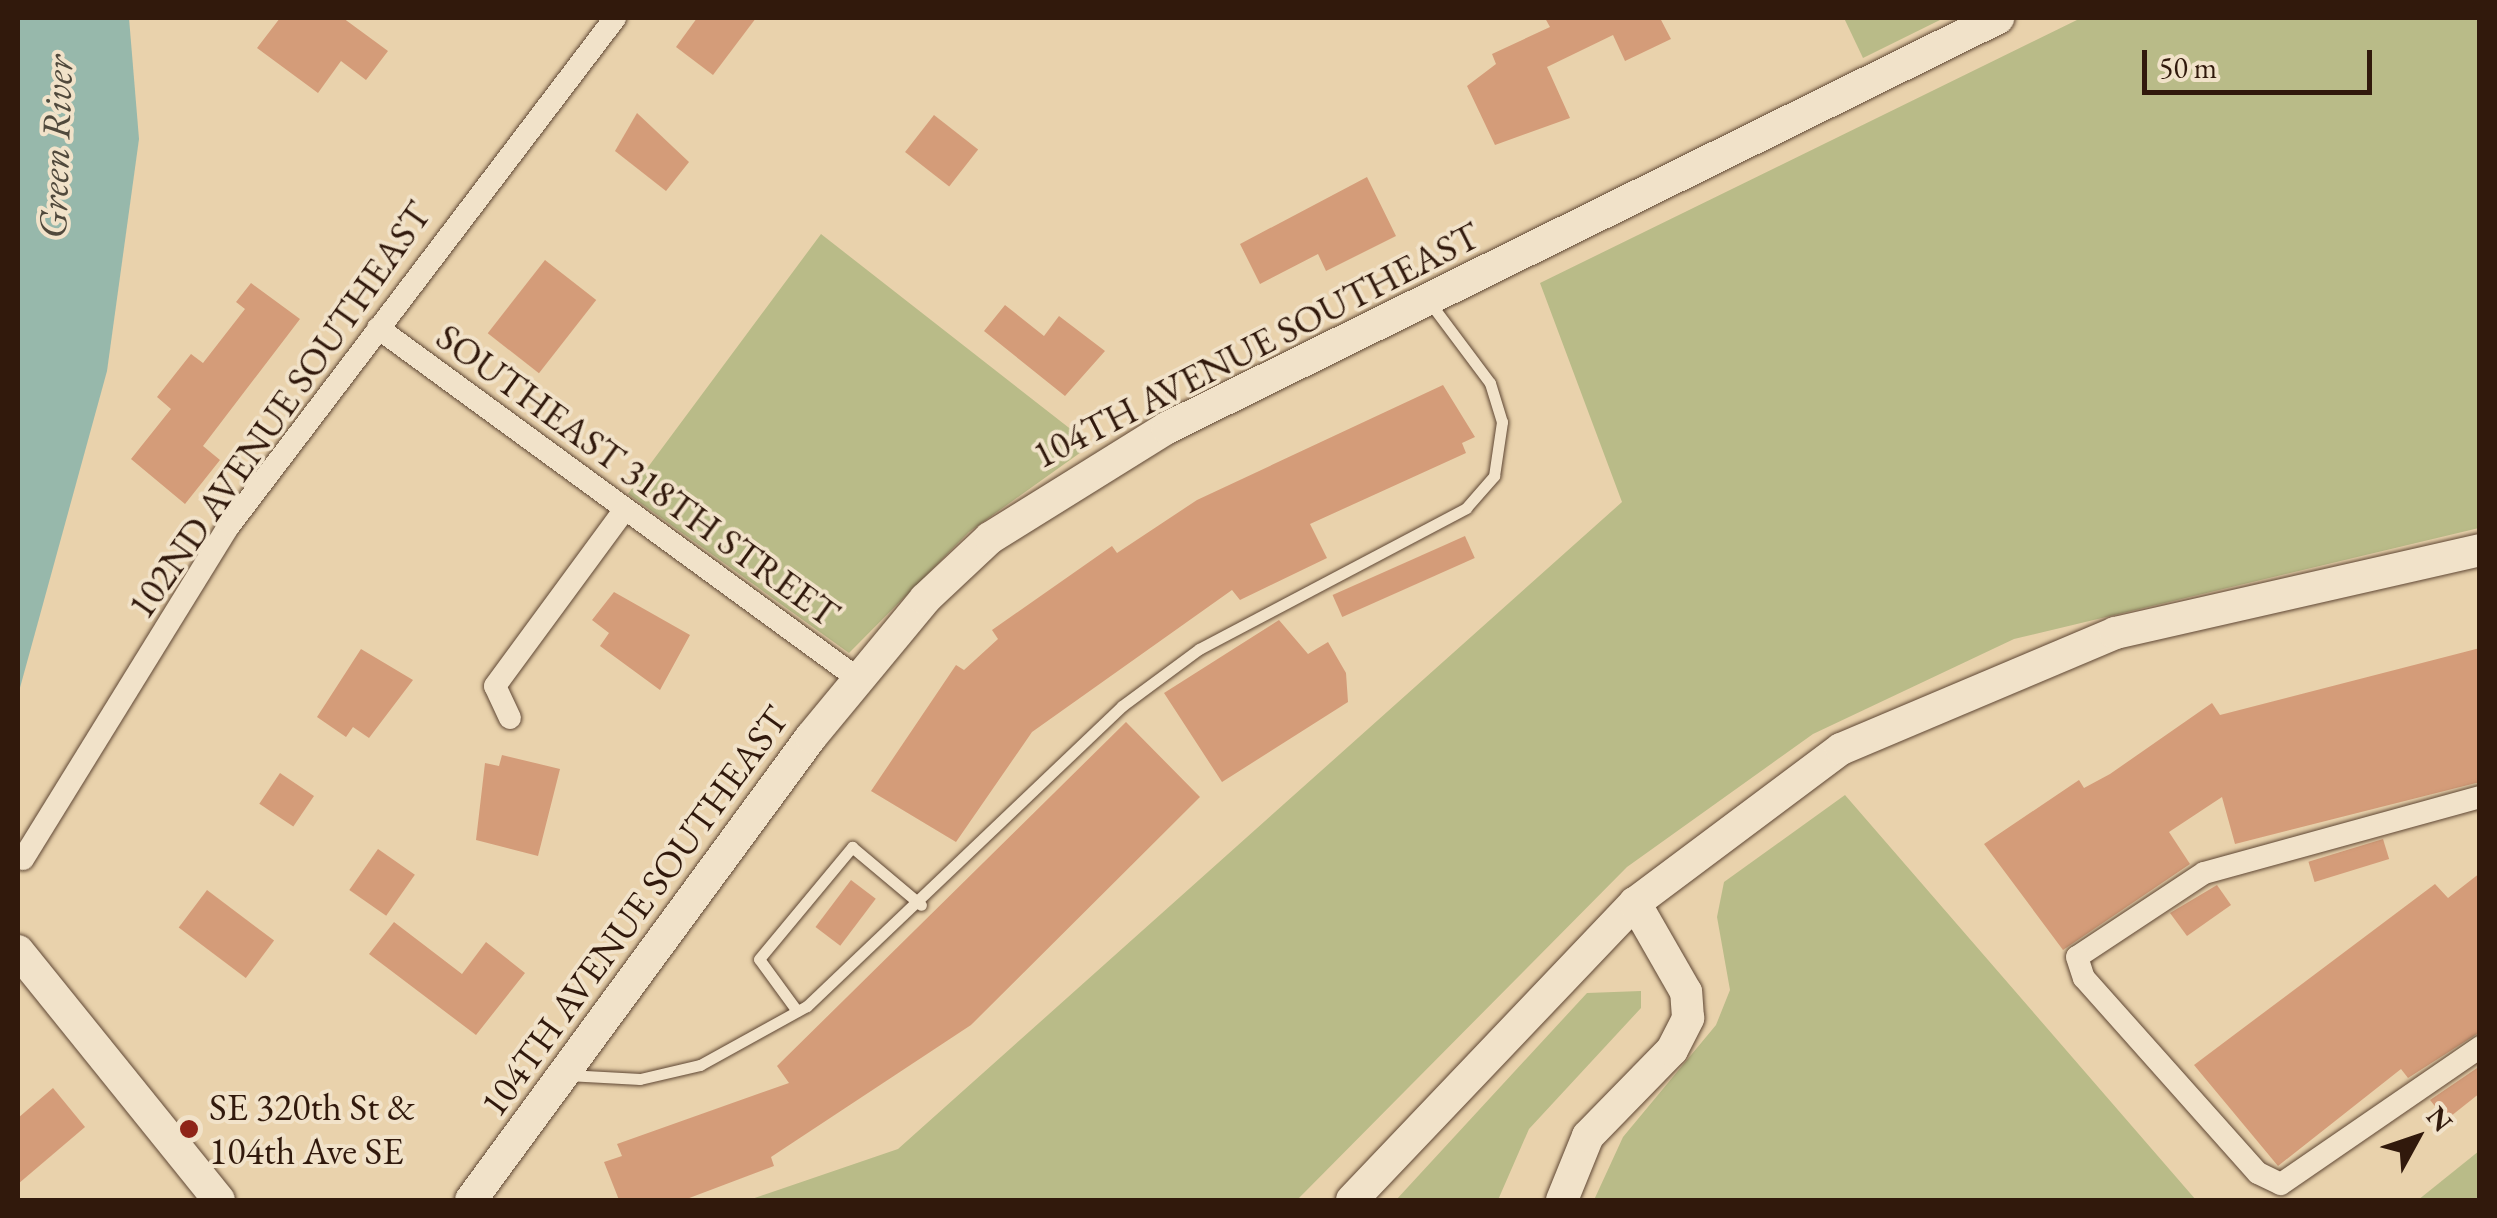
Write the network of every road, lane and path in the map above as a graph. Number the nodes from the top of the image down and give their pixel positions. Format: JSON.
{"nodes":[{"id":1,"x":615,"y":18,"type":"edge"},
{"id":2,"x":1998,"y":18,"type":"edge"},
{"id":3,"x":1428,"y":299,"type":"junction"},
{"id":4,"x":378,"y":328,"type":"junction"},
{"id":5,"x":623,"y":512,"type":"junction"},
{"id":6,"x":2480,"y":550,"type":"edge"},
{"id":7,"x":857,"y":678,"type":"junction"},
{"id":8,"x":510,"y":718,"type":"dead end"},
{"id":9,"x":2480,"y":797,"type":"edge"},
{"id":10,"x":23,"y":859,"type":"dead end"},
{"id":11,"x":1634,"y":904,"type":"junction"},
{"id":12,"x":921,"y":905,"type":"junction"},
{"id":13,"x":18,"y":951,"type":"edge"},
{"id":14,"x":797,"y":1011,"type":"junction"},
{"id":15,"x":2480,"y":1047,"type":"edge"},
{"id":16,"x":562,"y":1075,"type":"junction"},
{"id":17,"x":220,"y":1200,"type":"edge"},
{"id":18,"x":471,"y":1200,"type":"edge"},
{"id":19,"x":1352,"y":1200,"type":"edge"},
{"id":20,"x":1562,"y":1200,"type":"edge"}],
"edges":[{"from":1,"to":4,"type":"street","name":"102ND AVENUE SOUTHEAST"},
{"from":2,"to":3,"type":"street","name":"104TH AVENUE SOUTHEAST"},
{"from":3,"to":7,"type":"street","name":"104TH AVENUE SOUTHEAST"},
{"from":3,"to":12,"type":"lane"},
{"from":4,"to":5,"type":"street","name":"SOUTHEAST 318TH STREET"},
{"from":4,"to":10,"type":"street","name":"102ND AVENUE SOUTHEAST"},
{"from":5,"to":7,"type":"street","name":"SOUTHEAST 318TH STREET"},
{"from":5,"to":8,"type":"street"},
{"from":6,"to":11,"type":"street"},
{"from":7,"to":16,"type":"street","name":"104TH AVENUE SOUTHEAST"},
{"from":9,"to":15,"type":"street"},
{"from":11,"to":19,"type":"street"},
{"from":11,"to":20,"type":"street"},
{"from":12,"to":14,"type":"lane"},
{"from":12,"to":14,"type":"lane"},
{"from":13,"to":17,"type":"street"},
{"from":14,"to":16,"type":"lane"},
{"from":16,"to":18,"type":"street","name":"104TH AVENUE SOUTHEAST"}]}
